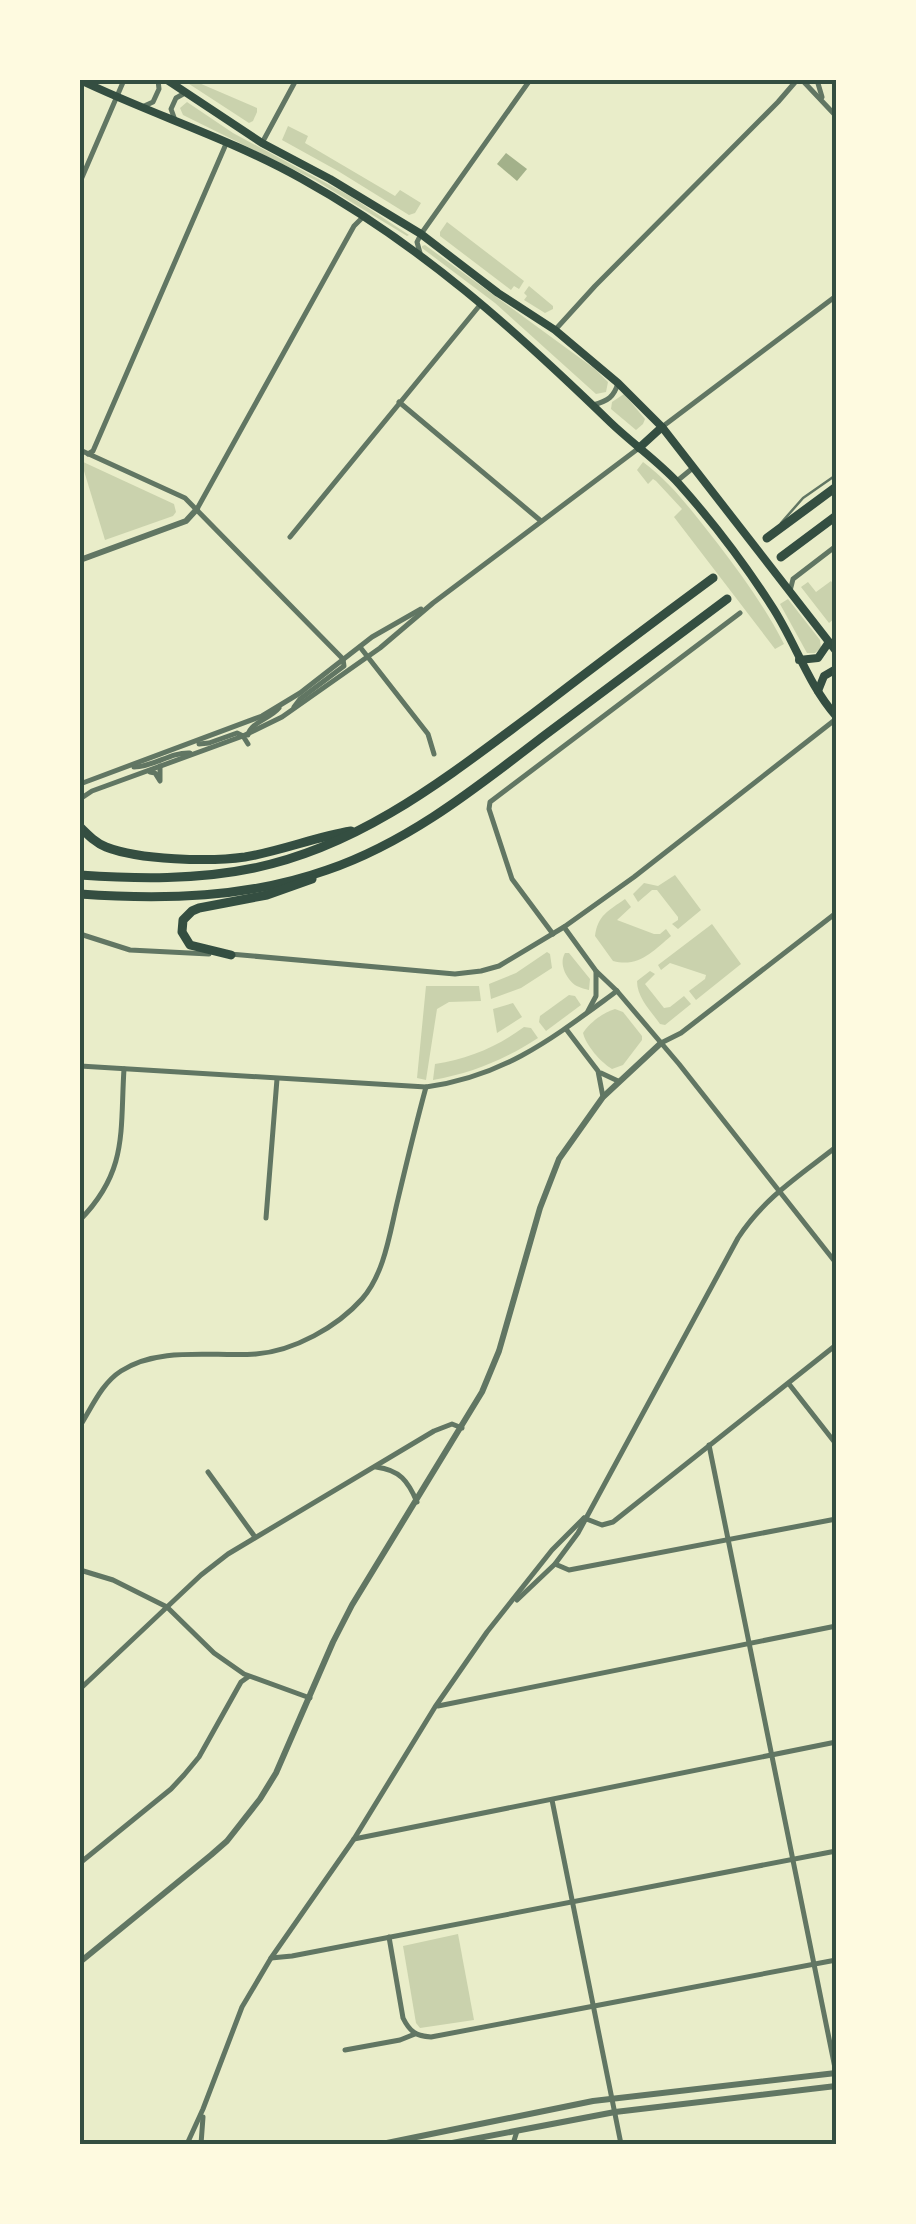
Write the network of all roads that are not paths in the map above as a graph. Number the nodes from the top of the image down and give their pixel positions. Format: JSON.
{"nodes":[{"id":1,"x":80,"y":80,"type":"edge"},
{"id":2,"x":124,"y":80,"type":"edge"},
{"id":3,"x":158,"y":80,"type":"edge"},
{"id":4,"x":167,"y":80,"type":"edge"},
{"id":5,"x":296,"y":80,"type":"edge"},
{"id":6,"x":530,"y":80,"type":"edge"},
{"id":7,"x":800,"y":80,"type":"edge"},
{"id":8,"x":816,"y":80,"type":"edge"},
{"id":9,"x":91,"y":83,"type":"edge"},
{"id":10,"x":187,"y":92,"type":"junction"},
{"id":11,"x":118,"y":96,"type":"junction"},
{"id":12,"x":822,"y":100,"type":"junction"},
{"id":13,"x":142,"y":107,"type":"junction"},
{"id":14,"x":836,"y":116,"type":"edge"},
{"id":15,"x":176,"y":120,"type":"junction"},
{"id":16,"x":228,"y":141,"type":"junction"},
{"id":17,"x":262,"y":143,"type":"junction"},
{"id":18,"x":80,"y":182,"type":"edge"},
{"id":19,"x":365,"y":216,"type":"junction"},
{"id":20,"x":421,"y":234,"type":"junction"},
{"id":21,"x":420,"y":253,"type":"junction"},
{"id":22,"x":836,"y":296,"type":"edge"},
{"id":23,"x":482,"y":302,"type":"junction"},
{"id":24,"x":555,"y":330,"type":"junction"},
{"id":25,"x":618,"y":383,"type":"junction"},
{"id":26,"x":399,"y":402,"type":"junction"},
{"id":27,"x":594,"y":406,"type":"junction"},
{"id":28,"x":662,"y":427,"type":"junction"},
{"id":29,"x":639,"y":448,"type":"junction"},
{"id":30,"x":80,"y":450,"type":"edge"},
{"id":31,"x":88,"y":454,"type":"junction"},
{"id":32,"x":694,"y":467,"type":"junction"},
{"id":33,"x":836,"y":475,"type":"edge"},
{"id":34,"x":677,"y":481,"type":"junction"},
{"id":35,"x":836,"y":487,"type":"edge"},
{"id":36,"x":198,"y":509,"type":"junction"},
{"id":37,"x":836,"y":516,"type":"edge"},
{"id":38,"x":541,"y":521,"type":"junction"},
{"id":39,"x":290,"y":537,"type":"dead end"},
{"id":40,"x":767,"y":538,"type":"joint"},
{"id":41,"x":836,"y":546,"type":"edge"},
{"id":42,"x":782,"y":557,"type":"dead end"},
{"id":43,"x":80,"y":560,"type":"edge"},
{"id":44,"x":713,"y":578,"type":"dead end"},
{"id":45,"x":790,"y":591,"type":"junction"},
{"id":46,"x":727,"y":598,"type":"dead end"},
{"id":47,"x":433,"y":604,"type":"junction"},
{"id":48,"x":740,"y":612,"type":"dead end"},
{"id":49,"x":829,"y":642,"type":"junction"},
{"id":50,"x":360,"y":647,"type":"junction"},
{"id":51,"x":836,"y":651,"type":"edge"},
{"id":52,"x":367,"y":656,"type":"junction"},
{"id":53,"x":343,"y":659,"type":"junction"},
{"id":54,"x":800,"y":660,"type":"junction"},
{"id":55,"x":836,"y":669,"type":"edge"},
{"id":56,"x":818,"y":692,"type":"junction"},
{"id":57,"x":281,"y":705,"type":"junction"},
{"id":58,"x":291,"y":711,"type":"junction"},
{"id":59,"x":836,"y":718,"type":"edge"},
{"id":60,"x":245,"y":735,"type":"junction"},
{"id":61,"x":193,"y":744,"type":"junction"},
{"id":62,"x":194,"y":754,"type":"junction"},
{"id":63,"x":434,"y":754,"type":"dead end"},
{"id":64,"x":131,"y":766,"type":"junction"},
{"id":65,"x":160,"y":766,"type":"junction"},
{"id":66,"x":147,"y":771,"type":"junction"},
{"id":67,"x":80,"y":784,"type":"edge"},
{"id":68,"x":80,"y":799,"type":"edge"},
{"id":69,"x":80,"y":827,"type":"edge"},
{"id":70,"x":363,"y":830,"type":"junction"},
{"id":71,"x":327,"y":870,"type":"junction"},
{"id":72,"x":80,"y":875,"type":"edge"},
{"id":73,"x":80,"y":894,"type":"edge"},
{"id":74,"x":836,"y":913,"type":"edge"},
{"id":75,"x":564,"y":927,"type":"junction"},
{"id":76,"x":80,"y":934,"type":"edge"},
{"id":77,"x":553,"y":934,"type":"junction"},
{"id":78,"x":230,"y":954,"type":"junction"},
{"id":79,"x":596,"y":970,"type":"junction"},
{"id":80,"x":617,"y":991,"type":"junction"},
{"id":81,"x":587,"y":1013,"type":"junction"},
{"id":82,"x":566,"y":1028,"type":"junction"},
{"id":83,"x":661,"y":1044,"type":"junction"},
{"id":84,"x":80,"y":1066,"type":"edge"},
{"id":85,"x":124,"y":1068,"type":"junction"},
{"id":86,"x":598,"y":1071,"type":"junction"},
{"id":87,"x":277,"y":1079,"type":"junction"},
{"id":88,"x":618,"y":1081,"type":"junction"},
{"id":89,"x":426,"y":1087,"type":"junction"},
{"id":90,"x":603,"y":1097,"type":"junction"},
{"id":91,"x":836,"y":1147,"type":"edge"},
{"id":92,"x":778,"y":1190,"type":"junction"},
{"id":93,"x":266,"y":1218,"type":"dead end"},
{"id":94,"x":80,"y":1220,"type":"edge"},
{"id":95,"x":836,"y":1263,"type":"edge"},
{"id":96,"x":836,"y":1345,"type":"edge"},
{"id":97,"x":789,"y":1384,"type":"junction"},
{"id":98,"x":80,"y":1426,"type":"edge"},
{"id":99,"x":462,"y":1428,"type":"junction"},
{"id":100,"x":836,"y":1444,"type":"edge"},
{"id":101,"x":710,"y":1445,"type":"junction"},
{"id":102,"x":373,"y":1466,"type":"junction"},
{"id":103,"x":208,"y":1472,"type":"dead end"},
{"id":104,"x":416,"y":1502,"type":"junction"},
{"id":105,"x":584,"y":1518,"type":"junction"},
{"id":106,"x":836,"y":1518,"type":"edge"},
{"id":107,"x":254,"y":1538,"type":"junction"},
{"id":108,"x":728,"y":1540,"type":"junction"},
{"id":109,"x":552,"y":1550,"type":"junction"},
{"id":110,"x":555,"y":1564,"type":"junction"},
{"id":111,"x":80,"y":1570,"type":"edge"},
{"id":112,"x":167,"y":1607,"type":"junction"},
{"id":113,"x":504,"y":1612,"type":"junction"},
{"id":114,"x":836,"y":1626,"type":"edge"},
{"id":115,"x":749,"y":1643,"type":"junction"},
{"id":116,"x":250,"y":1676,"type":"junction"},
{"id":117,"x":80,"y":1689,"type":"edge"},
{"id":118,"x":310,"y":1698,"type":"junction"},
{"id":119,"x":436,"y":1707,"type":"junction"},
{"id":120,"x":836,"y":1742,"type":"edge"},
{"id":121,"x":772,"y":1756,"type":"junction"},
{"id":122,"x":552,"y":1800,"type":"junction"},
{"id":123,"x":354,"y":1839,"type":"junction"},
{"id":124,"x":836,"y":1850,"type":"edge"},
{"id":125,"x":792,"y":1859,"type":"junction"},
{"id":126,"x":80,"y":1864,"type":"edge"},
{"id":127,"x":572,"y":1902,"type":"junction"},
{"id":128,"x":389,"y":1936,"type":"junction"},
{"id":129,"x":271,"y":1958,"type":"junction"},
{"id":130,"x":836,"y":1960,"type":"edge"},
{"id":131,"x":80,"y":1962,"type":"edge"},
{"id":132,"x":814,"y":1964,"type":"junction"},
{"id":133,"x":594,"y":2006,"type":"junction"},
{"id":134,"x":415,"y":2034,"type":"junction"},
{"id":135,"x":345,"y":2050,"type":"dead end"},
{"id":136,"x":836,"y":2073,"type":"edge"},
{"id":137,"x":836,"y":2086,"type":"edge"},
{"id":138,"x":612,"y":2100,"type":"junction"},
{"id":139,"x":203,"y":2109,"type":"junction"},
{"id":140,"x":615,"y":2112,"type":"junction"},
{"id":141,"x":516,"y":2131,"type":"junction"},
{"id":142,"x":186,"y":2144,"type":"edge"},
{"id":143,"x":202,"y":2144,"type":"edge"},
{"id":144,"x":382,"y":2144,"type":"edge"},
{"id":145,"x":446,"y":2144,"type":"edge"},
{"id":146,"x":513,"y":2144,"type":"edge"},
{"id":147,"x":621,"y":2144,"type":"edge"}],
"edges":[{"from":1,"to":9,"type":"main road"},
{"from":2,"to":11,"type":"street"},
{"from":3,"to":13,"type":"street"},
{"from":4,"to":10,"type":"main road"},
{"from":5,"to":17,"type":"street"},
{"from":6,"to":20,"type":"street"},
{"from":7,"to":12,"type":"street"},
{"from":7,"to":24,"type":"street"},
{"from":8,"to":12,"type":"street"},
{"from":9,"to":11,"type":"main road"},
{"from":10,"to":15,"type":"street"},
{"from":10,"to":17,"type":"main road"},
{"from":11,"to":13,"type":"main road"},
{"from":11,"to":18,"type":"street"},
{"from":12,"to":14,"type":"street"},
{"from":13,"to":15,"type":"main road"},
{"from":15,"to":16,"type":"main road"},
{"from":16,"to":19,"type":"main road"},
{"from":16,"to":31,"type":"street"},
{"from":17,"to":20,"type":"main road"},
{"from":19,"to":21,"type":"main road"},
{"from":19,"to":36,"type":"street"},
{"from":20,"to":21,"type":"street"},
{"from":20,"to":24,"type":"main road"},
{"from":21,"to":23,"type":"main road"},
{"from":22,"to":28,"type":"street"},
{"from":23,"to":26,"type":"street"},
{"from":23,"to":27,"type":"main road"},
{"from":24,"to":25,"type":"main road"},
{"from":25,"to":27,"type":"street"},
{"from":25,"to":28,"type":"main road"},
{"from":26,"to":38,"type":"street"},
{"from":26,"to":39,"type":"street"},
{"from":27,"to":29,"type":"main road"},
{"from":28,"to":29,"type":"main road"},
{"from":28,"to":32,"type":"main road"},
{"from":29,"to":34,"type":"main road"},
{"from":29,"to":38,"type":"street"},
{"from":30,"to":31,"type":"street"},
{"from":31,"to":36,"type":"street"},
{"from":32,"to":34,"type":"street"},
{"from":32,"to":45,"type":"main road"},
{"from":33,"to":40,"type":"lane"},
{"from":34,"to":54,"type":"main road"},
{"from":35,"to":40,"type":"highway"},
{"from":36,"to":43,"type":"street"},
{"from":36,"to":53,"type":"street"},
{"from":37,"to":42,"type":"highway"},
{"from":38,"to":47,"type":"street"},
{"from":41,"to":45,"type":"street"},
{"from":44,"to":70,"type":"highway"},
{"from":45,"to":49,"type":"main road"},
{"from":46,"to":71,"type":"highway"},
{"from":47,"to":50,"type":"street"},
{"from":47,"to":52,"type":"street"},
{"from":48,"to":77,"type":"street"},
{"from":49,"to":51,"type":"main road"},
{"from":49,"to":54,"type":"main road"},
{"from":50,"to":52,"type":"street"},
{"from":50,"to":53,"type":"street"},
{"from":52,"to":58,"type":"street"},
{"from":52,"to":63,"type":"street"},
{"from":53,"to":57,"type":"street"},
{"from":53,"to":58,"type":"street"},
{"from":54,"to":56,"type":"main road"},
{"from":55,"to":56,"type":"main road"},
{"from":56,"to":59,"type":"main road"},
{"from":57,"to":60,"type":"street"},
{"from":57,"to":61,"type":"street"},
{"from":58,"to":60,"type":"street"},
{"from":59,"to":75,"type":"street"},
{"from":60,"to":61,"type":"street"},
{"from":60,"to":62,"type":"street"},
{"from":61,"to":64,"type":"street"},
{"from":62,"to":64,"type":"street"},
{"from":62,"to":65,"type":"street"},
{"from":64,"to":67,"type":"street"},
{"from":65,"to":66,"type":"street"},
{"from":65,"to":66,"type":"street"},
{"from":66,"to":68,"type":"street"},
{"from":69,"to":70,"type":"highway"},
{"from":70,"to":72,"type":"highway"},
{"from":71,"to":73,"type":"highway"},
{"from":71,"to":78,"type":"highway"},
{"from":74,"to":83,"type":"street"},
{"from":75,"to":77,"type":"street"},
{"from":75,"to":79,"type":"street"},
{"from":76,"to":78,"type":"street"},
{"from":77,"to":78,"type":"street"},
{"from":79,"to":80,"type":"street"},
{"from":79,"to":81,"type":"street"},
{"from":80,"to":81,"type":"street"},
{"from":80,"to":83,"type":"street"},
{"from":81,"to":82,"type":"street"},
{"from":82,"to":86,"type":"street"},
{"from":82,"to":89,"type":"street"},
{"from":83,"to":88,"type":"street"},
{"from":83,"to":92,"type":"street"},
{"from":84,"to":85,"type":"street"},
{"from":85,"to":87,"type":"street"},
{"from":85,"to":94,"type":"street"},
{"from":86,"to":88,"type":"street"},
{"from":86,"to":90,"type":"street"},
{"from":87,"to":89,"type":"street"},
{"from":87,"to":93,"type":"street"},
{"from":88,"to":90,"type":"street"},
{"from":89,"to":98,"type":"street"},
{"from":90,"to":99,"type":"street"},
{"from":91,"to":92,"type":"street"},
{"from":92,"to":95,"type":"street"},
{"from":92,"to":105,"type":"street"},
{"from":96,"to":97,"type":"street"},
{"from":97,"to":100,"type":"street"},
{"from":97,"to":101,"type":"street"},
{"from":99,"to":102,"type":"street"},
{"from":99,"to":104,"type":"street"},
{"from":101,"to":105,"type":"street"},
{"from":101,"to":108,"type":"street"},
{"from":102,"to":104,"type":"street"},
{"from":102,"to":107,"type":"street"},
{"from":103,"to":107,"type":"street"},
{"from":104,"to":118,"type":"street"},
{"from":105,"to":109,"type":"street"},
{"from":105,"to":110,"type":"street"},
{"from":106,"to":108,"type":"street"},
{"from":107,"to":112,"type":"street"},
{"from":108,"to":110,"type":"street"},
{"from":108,"to":115,"type":"street"},
{"from":109,"to":110,"type":"street"},
{"from":109,"to":113,"type":"street"},
{"from":110,"to":113,"type":"street"},
{"from":111,"to":112,"type":"street"},
{"from":112,"to":116,"type":"street"},
{"from":112,"to":117,"type":"street"},
{"from":113,"to":119,"type":"street"},
{"from":114,"to":115,"type":"street"},
{"from":115,"to":119,"type":"street"},
{"from":115,"to":121,"type":"street"},
{"from":116,"to":118,"type":"street"},
{"from":116,"to":126,"type":"street"},
{"from":118,"to":131,"type":"street"},
{"from":119,"to":123,"type":"street"},
{"from":120,"to":121,"type":"street"},
{"from":121,"to":122,"type":"street"},
{"from":121,"to":125,"type":"street"},
{"from":122,"to":123,"type":"street"},
{"from":122,"to":127,"type":"street"},
{"from":123,"to":129,"type":"street"},
{"from":124,"to":125,"type":"street"},
{"from":125,"to":127,"type":"street"},
{"from":125,"to":132,"type":"street"},
{"from":127,"to":128,"type":"street"},
{"from":127,"to":133,"type":"street"},
{"from":128,"to":129,"type":"street"},
{"from":128,"to":134,"type":"street"},
{"from":129,"to":139,"type":"street"},
{"from":130,"to":132,"type":"street"},
{"from":132,"to":133,"type":"street"},
{"from":132,"to":136,"type":"street"},
{"from":133,"to":134,"type":"street"},
{"from":133,"to":138,"type":"street"},
{"from":134,"to":135,"type":"street"},
{"from":136,"to":138,"type":"street"},
{"from":137,"to":140,"type":"street"},
{"from":138,"to":140,"type":"street"},
{"from":138,"to":144,"type":"street"},
{"from":139,"to":142,"type":"street"},
{"from":139,"to":143,"type":"street"},
{"from":140,"to":141,"type":"street"},
{"from":140,"to":147,"type":"street"},
{"from":141,"to":145,"type":"street"},
{"from":141,"to":146,"type":"street"}]}
